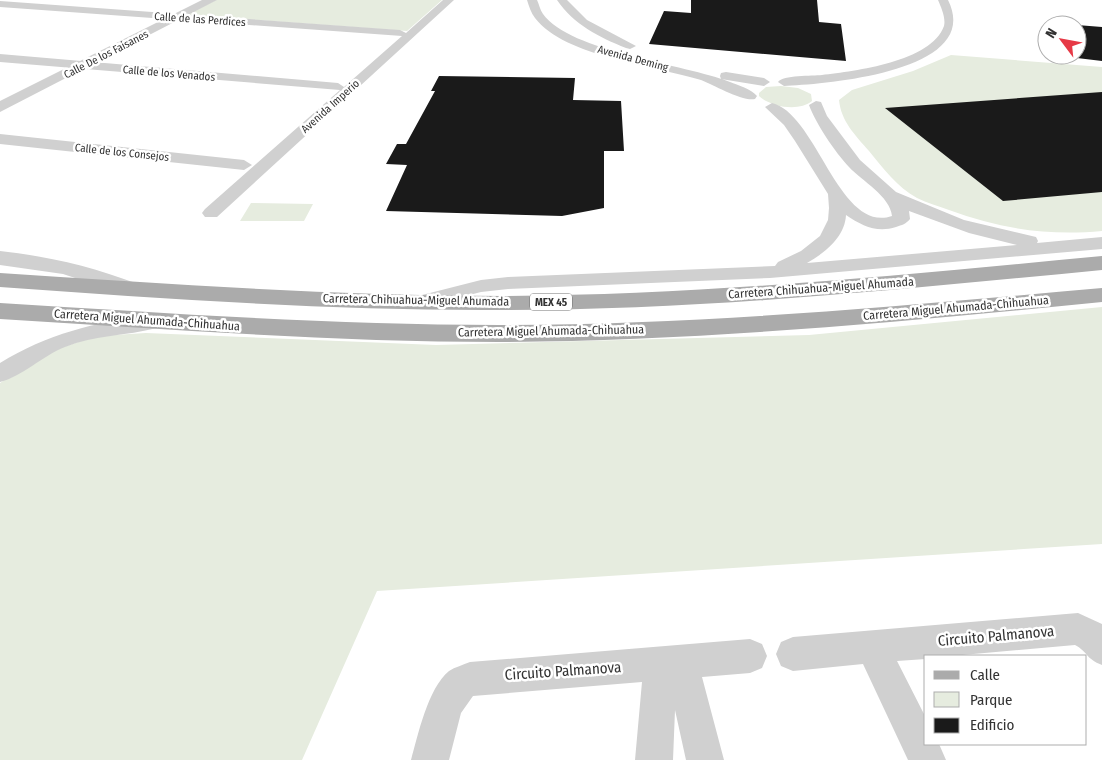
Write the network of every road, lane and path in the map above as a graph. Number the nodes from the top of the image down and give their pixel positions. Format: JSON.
{"nodes":[{"id":1,"x":195,"y":0,"type":"edge"},
{"id":2,"x":211,"y":0,"type":"edge"},
{"id":3,"x":449,"y":0,"type":"edge"},
{"id":4,"x":532,"y":0,"type":"edge"},
{"id":5,"x":562,"y":0,"type":"edge"},
{"id":6,"x":943,"y":0,"type":"edge"},
{"id":7,"x":0,"y":4,"type":"edge"},
{"id":8,"x":162,"y":16,"type":"junction"},
{"id":9,"x":177,"y":17,"type":"junction"},
{"id":10,"x":400,"y":33,"type":"dead end"},
{"id":11,"x":0,"y":58,"type":"edge"},
{"id":12,"x":66,"y":64,"type":"junction"},
{"id":13,"x":84,"y":65,"type":"junction"},
{"id":14,"x":856,"y":76,"type":"junction"},
{"id":15,"x":764,"y":82,"type":"junction"},
{"id":16,"x":784,"y":82,"type":"junction"},
{"id":17,"x":338,"y":87,"type":"dead end"},
{"id":18,"x":0,"y":96,"type":"edge"},
{"id":19,"x":750,"y":96,"type":"junction"},
{"id":20,"x":814,"y":102,"type":"junction"},
{"id":21,"x":0,"y":107,"type":"edge"},
{"id":22,"x":772,"y":107,"type":"junction"},
{"id":23,"x":0,"y":139,"type":"edge"},
{"id":24,"x":244,"y":165,"type":"dead end"},
{"id":25,"x":836,"y":195,"type":"junction"},
{"id":26,"x":888,"y":195,"type":"junction"},
{"id":27,"x":212,"y":213,"type":"dead end"},
{"id":28,"x":1102,"y":243,"type":"edge"},
{"id":29,"x":1067,"y":246,"type":"junction"},
{"id":30,"x":0,"y":258,"type":"edge"},
{"id":31,"x":1102,"y":263,"type":"edge"},
{"id":32,"x":770,"y":272,"type":"junction"},
{"id":33,"x":0,"y":280,"type":"edge"},
{"id":34,"x":130,"y":289,"type":"junction"},
{"id":35,"x":1102,"y":295,"type":"edge"},
{"id":36,"x":418,"y":302,"type":"junction"},
{"id":37,"x":0,"y":311,"type":"edge"},
{"id":38,"x":159,"y":321,"type":"junction"},
{"id":39,"x":0,"y":374,"type":"edge"},
{"id":40,"x":873,"y":648,"type":"junction"},
{"id":41,"x":1102,"y":649,"type":"edge"},
{"id":42,"x":793,"y":654,"type":"dead end"},
{"id":43,"x":750,"y":656,"type":"dead end"},
{"id":44,"x":670,"y":663,"type":"junction"},
{"id":45,"x":430,"y":760,"type":"edge"},
{"id":46,"x":654,"y":760,"type":"edge"},
{"id":47,"x":705,"y":760,"type":"edge"},
{"id":48,"x":927,"y":760,"type":"edge"}],
"edges":[{"from":1,"to":8,"type":"street","name":"Calle De los Faisanes"},
{"from":2,"to":9,"type":"street","name":"Calle De los Faisanes"},
{"from":3,"to":27,"type":"street","name":"Avenida Imperio"},
{"from":4,"to":19,"type":"street","name":"Avenida Deming"},
{"from":5,"to":15,"type":"street","name":"Avenida Deming"},
{"from":6,"to":14,"type":"street"},
{"from":7,"to":8,"type":"street","name":"Calle de las Perdices"},
{"from":8,"to":9,"type":"street","name":"Calle de las Perdices"},
{"from":8,"to":12,"type":"street","name":"Calle De los Faisanes"},
{"from":9,"to":10,"type":"street","name":"Calle de las Perdices"},
{"from":9,"to":13,"type":"street","name":"Calle De los Faisanes"},
{"from":11,"to":12,"type":"street","name":"Calle de los Venados"},
{"from":12,"to":13,"type":"street","name":"Calle de los Venados"},
{"from":12,"to":18,"type":"street","name":"Calle De los Faisanes"},
{"from":13,"to":17,"type":"street","name":"Calle de los Venados"},
{"from":13,"to":21,"type":"street","name":"Calle De los Faisanes"},
{"from":14,"to":16,"type":"street"},
{"from":14,"to":20,"type":"street"},
{"from":15,"to":16,"type":"street","name":"Avenida Deming"},
{"from":15,"to":19,"type":"street"},
{"from":16,"to":20,"type":"street"},
{"from":19,"to":22,"type":"street","name":"Avenida Deming"},
{"from":20,"to":22,"type":"street"},
{"from":20,"to":26,"type":"street"},
{"from":22,"to":25,"type":"street"},
{"from":23,"to":24,"type":"street","name":"Calle de los Consejos"},
{"from":25,"to":26,"type":"street"},
{"from":25,"to":32,"type":"street"},
{"from":26,"to":29,"type":"street"},
{"from":28,"to":29,"type":"street"},
{"from":29,"to":32,"type":"street"},
{"from":30,"to":34,"type":"street"},
{"from":31,"to":36,"type":"main road","name":"Carretera Chihuahua-Miguel Ahumada","number":"MEX 45"},
{"from":32,"to":36,"type":"street"},
{"from":33,"to":34,"type":"main road","name":"Carretera Chihuahua-Miguel Ahumada","number":"MEX 45"},
{"from":34,"to":36,"type":"main road","name":"Carretera Chihuahua-Miguel Ahumada","number":"MEX 45"},
{"from":35,"to":38,"type":"main road","name":"Carretera Miguel Ahumada-Chihuahua"},
{"from":37,"to":38,"type":"main road","name":"Carretera Miguel Ahumada-Chihuahua"},
{"from":38,"to":39,"type":"street"},
{"from":40,"to":41,"type":"street","name":"Circuito Palmanova"},
{"from":40,"to":42,"type":"street","name":"Circuito Palmanova"},
{"from":40,"to":48,"type":"street"},
{"from":43,"to":44,"type":"street","name":"Circuito Palmanova"},
{"from":44,"to":45,"type":"street","name":"Circuito Palmanova"},
{"from":44,"to":46,"type":"street"},
{"from":44,"to":47,"type":"street"}]}
